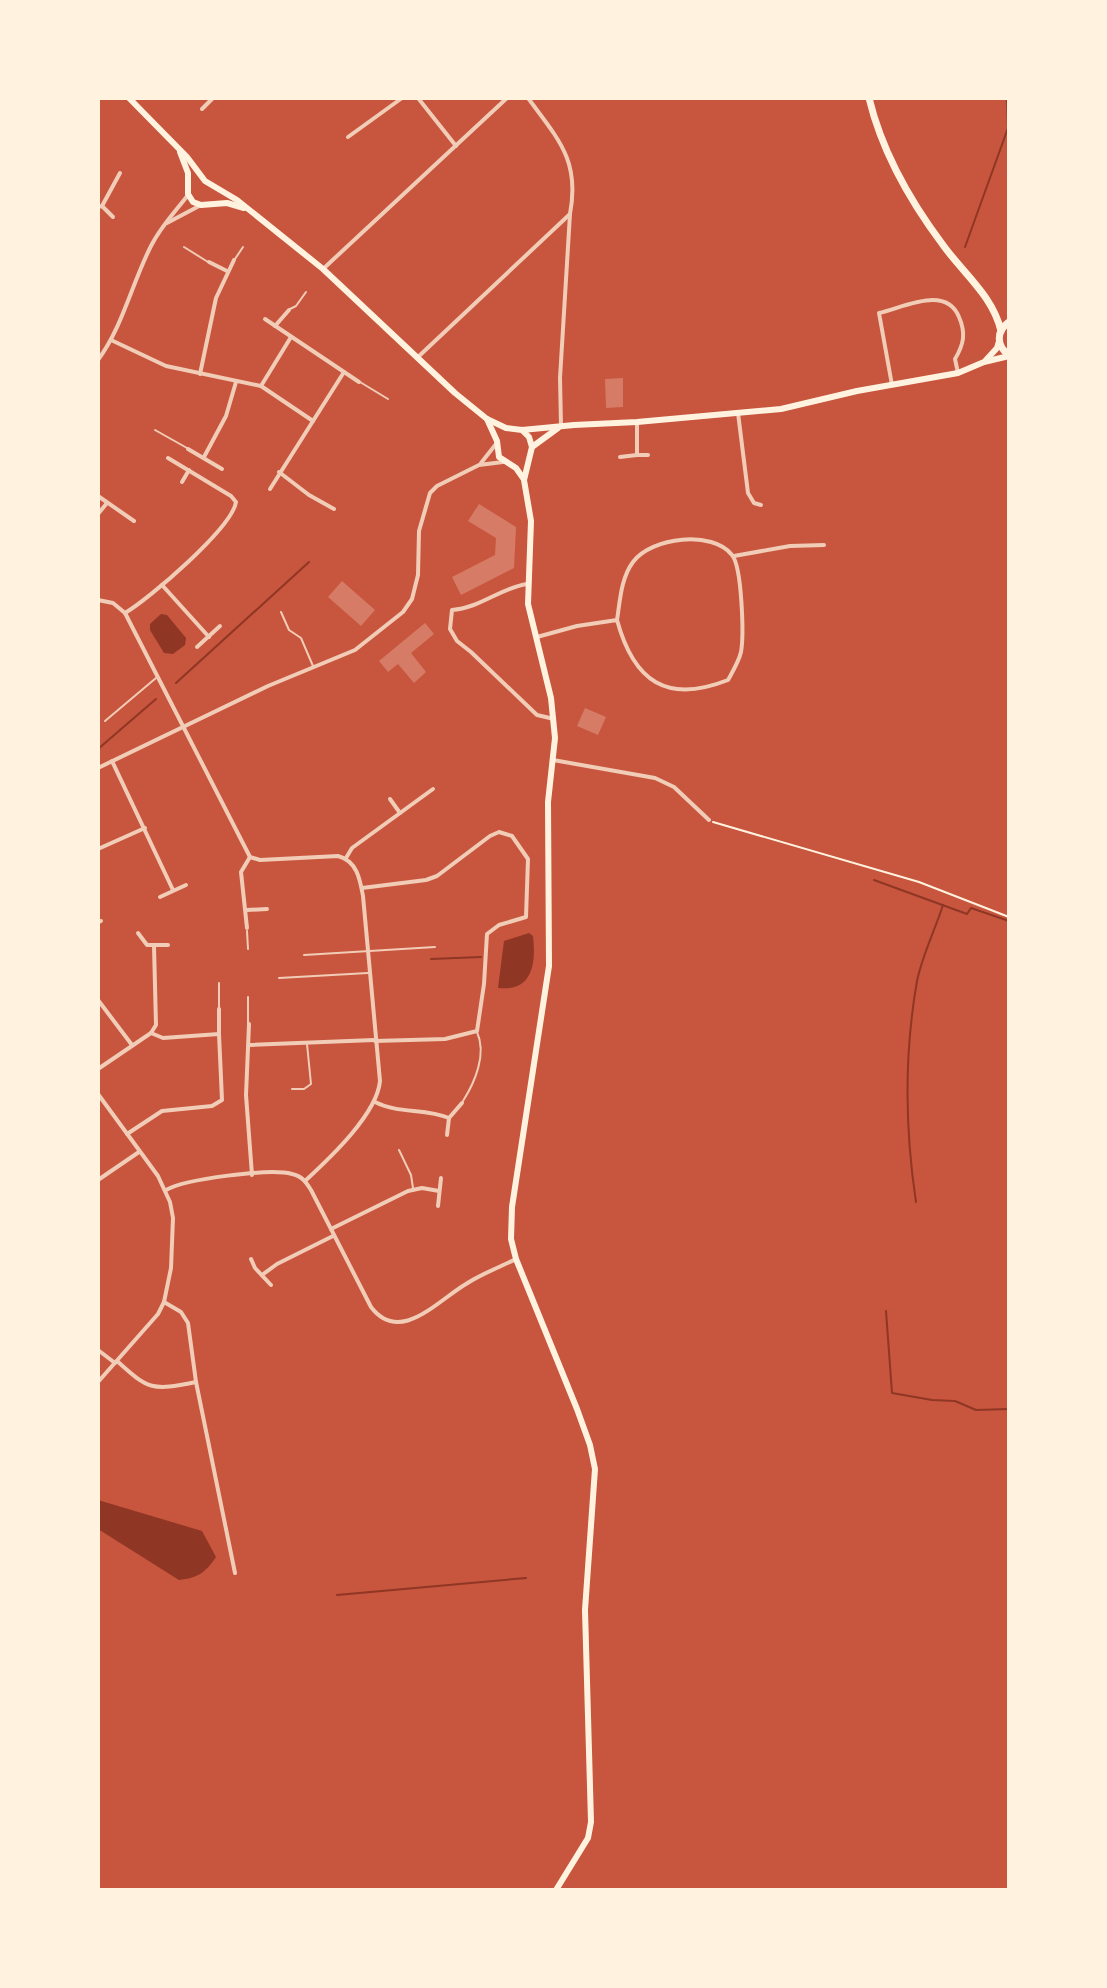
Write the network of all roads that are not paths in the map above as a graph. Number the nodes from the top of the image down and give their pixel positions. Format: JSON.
{"nodes":[{"id":1,"x":129,"y":98,"type":"edge"},
{"id":2,"x":213,"y":98,"type":"edge"},
{"id":3,"x":402,"y":98,"type":"edge"},
{"id":4,"x":418,"y":98,"type":"edge"},
{"id":5,"x":507,"y":98,"type":"edge"},
{"id":6,"x":528,"y":98,"type":"edge"},
{"id":7,"x":869,"y":98,"type":"edge"},
{"id":8,"x":202,"y":109,"type":"dead end"},
{"id":9,"x":348,"y":137,"type":"dead end"},
{"id":10,"x":456,"y":146,"type":"junction"},
{"id":11,"x":180,"y":151,"type":"junction"},
{"id":12,"x":120,"y":173,"type":"dead end"},
{"id":13,"x":208,"y":183,"type":"junction"},
{"id":14,"x":189,"y":190,"type":"junction"},
{"id":15,"x":204,"y":204,"type":"junction"},
{"id":16,"x":100,"y":207,"type":"edge"},
{"id":17,"x":247,"y":209,"type":"junction"},
{"id":18,"x":570,"y":214,"type":"junction"},
{"id":19,"x":113,"y":217,"type":"dead end"},
{"id":20,"x":164,"y":224,"type":"junction"},
{"id":21,"x":184,"y":247,"type":"dead end"},
{"id":22,"x":243,"y":247,"type":"dead end"},
{"id":23,"x":234,"y":260,"type":"joint"},
{"id":24,"x":209,"y":262,"type":"joint"},
{"id":25,"x":323,"y":269,"type":"junction"},
{"id":26,"x":227,"y":271,"type":"junction"},
{"id":27,"x":306,"y":292,"type":"dead end"},
{"id":28,"x":993,"y":308,"type":"junction"},
{"id":29,"x":289,"y":310,"type":"joint"},
{"id":30,"x":265,"y":319,"type":"dead end"},
{"id":31,"x":1009,"y":320,"type":"edge"},
{"id":32,"x":275,"y":326,"type":"junction"},
{"id":33,"x":1001,"y":331,"type":"junction"},
{"id":34,"x":291,"y":337,"type":"junction"},
{"id":35,"x":111,"y":340,"type":"junction"},
{"id":36,"x":999,"y":341,"type":"junction"},
{"id":37,"x":1009,"y":356,"type":"edge"},
{"id":38,"x":418,"y":357,"type":"junction"},
{"id":39,"x":98,"y":360,"type":"edge"},
{"id":40,"x":984,"y":362,"type":"junction"},
{"id":41,"x":344,"y":372,"type":"junction"},
{"id":42,"x":958,"y":373,"type":"junction"},
{"id":43,"x":200,"y":374,"type":"junction"},
{"id":44,"x":236,"y":382,"type":"junction"},
{"id":45,"x":359,"y":382,"type":"joint"},
{"id":46,"x":892,"y":385,"type":"junction"},
{"id":47,"x":261,"y":386,"type":"junction"},
{"id":48,"x":388,"y":399,"type":"dead end"},
{"id":49,"x":738,"y":413,"type":"junction"},
{"id":50,"x":487,"y":419,"type":"junction"},
{"id":51,"x":313,"y":421,"type":"junction"},
{"id":52,"x":637,"y":422,"type":"junction"},
{"id":53,"x":561,"y":426,"type":"junction"},
{"id":54,"x":511,"y":428,"type":"junction"},
{"id":55,"x":155,"y":430,"type":"dead end"},
{"id":56,"x":522,"y":430,"type":"junction"},
{"id":57,"x":496,"y":443,"type":"junction"},
{"id":58,"x":532,"y":447,"type":"junction"},
{"id":59,"x":188,"y":449,"type":"joint"},
{"id":60,"x":637,"y":455,"type":"junction"},
{"id":61,"x":648,"y":455,"type":"dead end"},
{"id":62,"x":204,"y":457,"type":"junction"},
{"id":63,"x":528,"y":457,"type":"junction"},
{"id":64,"x":620,"y":457,"type":"dead end"},
{"id":65,"x":168,"y":458,"type":"dead end"},
{"id":66,"x":508,"y":463,"type":"junction"},
{"id":67,"x":479,"y":465,"type":"junction"},
{"id":68,"x":222,"y":469,"type":"dead end"},
{"id":69,"x":189,"y":470,"type":"junction"},
{"id":70,"x":279,"y":472,"type":"junction"},
{"id":71,"x":524,"y":480,"type":"junction"},
{"id":72,"x":182,"y":482,"type":"dead end"},
{"id":73,"x":270,"y":489,"type":"dead end"},
{"id":74,"x":98,"y":496,"type":"edge"},
{"id":75,"x":107,"y":503,"type":"junction"},
{"id":76,"x":761,"y":505,"type":"dead end"},
{"id":77,"x":334,"y":509,"type":"dead end"},
{"id":78,"x":98,"y":514,"type":"edge"},
{"id":79,"x":134,"y":521,"type":"dead end"},
{"id":80,"x":824,"y":545,"type":"dead end"},
{"id":81,"x":734,"y":556,"type":"junction"},
{"id":82,"x":161,"y":584,"type":"junction"},
{"id":83,"x":528,"y":584,"type":"junction"},
{"id":84,"x":98,"y":600,"type":"edge"},
{"id":85,"x":281,"y":612,"type":"dead end"},
{"id":86,"x":125,"y":613,"type":"junction"},
{"id":87,"x":617,"y":620,"type":"junction"},
{"id":88,"x":220,"y":626,"type":"dead end"},
{"id":89,"x":209,"y":637,"type":"junction"},
{"id":90,"x":534,"y":637,"type":"junction"},
{"id":91,"x":197,"y":647,"type":"dead end"},
{"id":92,"x":313,"y":666,"type":"junction"},
{"id":93,"x":157,"y":678,"type":"junction"},
{"id":94,"x":554,"y":719,"type":"junction"},
{"id":95,"x":105,"y":721,"type":"dead end"},
{"id":96,"x":182,"y":728,"type":"junction"},
{"id":97,"x":551,"y":759,"type":"junction"},
{"id":98,"x":112,"y":761,"type":"junction"},
{"id":99,"x":98,"y":768,"type":"edge"},
{"id":100,"x":433,"y":789,"type":"dead end"},
{"id":101,"x":390,"y":799,"type":"dead end"},
{"id":102,"x":400,"y":813,"type":"junction"},
{"id":103,"x":709,"y":820,"type":"road end"},
{"id":104,"x":145,"y":828,"type":"junction"},
{"id":105,"x":98,"y":849,"type":"edge"},
{"id":106,"x":250,"y":857,"type":"junction"},
{"id":107,"x":346,"y":858,"type":"junction"},
{"id":108,"x":186,"y":885,"type":"dead end"},
{"id":109,"x":362,"y":888,"type":"junction"},
{"id":110,"x":173,"y":890,"type":"junction"},
{"id":111,"x":160,"y":897,"type":"dead end"},
{"id":112,"x":267,"y":909,"type":"dead end"},
{"id":113,"x":247,"y":910,"type":"junction"},
{"id":114,"x":247,"y":928,"type":"joint"},
{"id":115,"x":138,"y":933,"type":"dead end"},
{"id":116,"x":168,"y":945,"type":"dead end"},
{"id":117,"x":154,"y":946,"type":"junction"},
{"id":118,"x":435,"y":947,"type":"dead end"},
{"id":119,"x":248,"y":949,"type":"dead end"},
{"id":120,"x":366,"y":951,"type":"junction"},
{"id":121,"x":304,"y":955,"type":"dead end"},
{"id":122,"x":369,"y":973,"type":"junction"},
{"id":123,"x":279,"y":978,"type":"dead end"},
{"id":124,"x":219,"y":983,"type":"dead end"},
{"id":125,"x":248,"y":997,"type":"dead end"},
{"id":126,"x":98,"y":1000,"type":"edge"},
{"id":127,"x":219,"y":1009,"type":"joint"},
{"id":128,"x":249,"y":1024,"type":"joint"},
{"id":129,"x":477,"y":1031,"type":"junction"},
{"id":130,"x":151,"y":1033,"type":"junction"},
{"id":131,"x":219,"y":1034,"type":"junction"},
{"id":132,"x":375,"y":1040,"type":"junction"},
{"id":133,"x":307,"y":1043,"type":"junction"},
{"id":134,"x":132,"y":1045,"type":"junction"},
{"id":135,"x":249,"y":1045,"type":"junction"},
{"id":136,"x":98,"y":1069,"type":"edge"},
{"id":137,"x":292,"y":1089,"type":"dead end"},
{"id":138,"x":98,"y":1094,"type":"edge"},
{"id":139,"x":375,"y":1102,"type":"junction"},
{"id":140,"x":462,"y":1103,"type":"joint"},
{"id":141,"x":449,"y":1118,"type":"junction"},
{"id":142,"x":127,"y":1134,"type":"junction"},
{"id":143,"x":447,"y":1135,"type":"dead end"},
{"id":144,"x":399,"y":1150,"type":"dead end"},
{"id":145,"x":139,"y":1152,"type":"junction"},
{"id":146,"x":252,"y":1175,"type":"junction"},
{"id":147,"x":441,"y":1178,"type":"dead end"},
{"id":148,"x":98,"y":1180,"type":"edge"},
{"id":149,"x":305,"y":1181,"type":"junction"},
{"id":150,"x":413,"y":1189,"type":"junction"},
{"id":151,"x":166,"y":1190,"type":"junction"},
{"id":152,"x":439,"y":1191,"type":"junction"},
{"id":153,"x":438,"y":1206,"type":"dead end"},
{"id":154,"x":332,"y":1232,"type":"junction"},
{"id":155,"x":251,"y":1259,"type":"dead end"},
{"id":156,"x":516,"y":1259,"type":"junction"},
{"id":157,"x":262,"y":1275,"type":"junction"},
{"id":158,"x":271,"y":1285,"type":"dead end"},
{"id":159,"x":164,"y":1302,"type":"junction"},
{"id":160,"x":98,"y":1350,"type":"edge"},
{"id":161,"x":116,"y":1362,"type":"junction"},
{"id":162,"x":98,"y":1382,"type":"edge"},
{"id":163,"x":196,"y":1382,"type":"junction"},
{"id":164,"x":235,"y":1573,"type":"dead end"},
{"id":165,"x":556,"y":1890,"type":"edge"}],
"edges":[{"from":1,"to":11,"type":"main road"},
{"from":2,"to":8,"type":"street"},
{"from":3,"to":9,"type":"street"},
{"from":4,"to":10,"type":"street"},
{"from":5,"to":10,"type":"street"},
{"from":6,"to":18,"type":"street"},
{"from":7,"to":28,"type":"main road"},
{"from":10,"to":25,"type":"street"},
{"from":11,"to":13,"type":"main road"},
{"from":11,"to":14,"type":"main road"},
{"from":12,"to":16,"type":"street"},
{"from":13,"to":14,"type":"main road"},
{"from":13,"to":15,"type":"main road"},
{"from":13,"to":17,"type":"main road"},
{"from":14,"to":15,"type":"main road"},
{"from":14,"to":20,"type":"street"},
{"from":15,"to":17,"type":"main road"},
{"from":15,"to":20,"type":"street"},
{"from":16,"to":19,"type":"street"},
{"from":17,"to":25,"type":"main road"},
{"from":18,"to":38,"type":"street"},
{"from":18,"to":53,"type":"street"},
{"from":20,"to":35,"type":"street"},
{"from":21,"to":24,"type":"lane"},
{"from":22,"to":23,"type":"lane"},
{"from":23,"to":26,"type":"street"},
{"from":24,"to":26,"type":"street"},
{"from":25,"to":38,"type":"main road"},
{"from":26,"to":43,"type":"street"},
{"from":27,"to":29,"type":"lane"},
{"from":28,"to":31,"type":"main road"},
{"from":28,"to":33,"type":"main road"},
{"from":29,"to":32,"type":"street"},
{"from":30,"to":32,"type":"street"},
{"from":31,"to":33,"type":"main road"},
{"from":32,"to":34,"type":"street"},
{"from":33,"to":36,"type":"main road"},
{"from":34,"to":41,"type":"street"},
{"from":34,"to":47,"type":"street"},
{"from":35,"to":39,"type":"street"},
{"from":35,"to":43,"type":"street"},
{"from":36,"to":37,"type":"main road"},
{"from":36,"to":40,"type":"main road"},
{"from":37,"to":40,"type":"main road"},
{"from":38,"to":50,"type":"main road"},
{"from":40,"to":42,"type":"main road"},
{"from":41,"to":45,"type":"street"},
{"from":41,"to":51,"type":"street"},
{"from":42,"to":46,"type":"main road"},
{"from":42,"to":46,"type":"street"},
{"from":43,"to":44,"type":"street"},
{"from":44,"to":47,"type":"street"},
{"from":44,"to":62,"type":"street"},
{"from":45,"to":48,"type":"lane"},
{"from":46,"to":49,"type":"main road"},
{"from":47,"to":51,"type":"street"},
{"from":49,"to":52,"type":"main road"},
{"from":49,"to":76,"type":"street"},
{"from":50,"to":54,"type":"main road"},
{"from":50,"to":57,"type":"main road"},
{"from":51,"to":70,"type":"street"},
{"from":52,"to":53,"type":"main road"},
{"from":52,"to":60,"type":"street"},
{"from":53,"to":56,"type":"main road"},
{"from":53,"to":58,"type":"main road"},
{"from":54,"to":56,"type":"main road"},
{"from":54,"to":57,"type":"main road"},
{"from":55,"to":59,"type":"lane"},
{"from":56,"to":58,"type":"main road"},
{"from":57,"to":66,"type":"main road"},
{"from":57,"to":67,"type":"street"},
{"from":58,"to":63,"type":"main road"},
{"from":59,"to":62,"type":"street"},
{"from":60,"to":61,"type":"street"},
{"from":60,"to":64,"type":"street"},
{"from":62,"to":68,"type":"street"},
{"from":63,"to":66,"type":"main road"},
{"from":63,"to":71,"type":"main road"},
{"from":65,"to":69,"type":"street"},
{"from":66,"to":67,"type":"street"},
{"from":66,"to":71,"type":"main road"},
{"from":67,"to":92,"type":"street"},
{"from":69,"to":72,"type":"street"},
{"from":69,"to":82,"type":"street"},
{"from":70,"to":73,"type":"street"},
{"from":70,"to":77,"type":"street"},
{"from":71,"to":83,"type":"main road"},
{"from":74,"to":75,"type":"street"},
{"from":75,"to":78,"type":"street"},
{"from":75,"to":79,"type":"street"},
{"from":80,"to":81,"type":"street"},
{"from":81,"to":87,"type":"street"},
{"from":81,"to":87,"type":"street"},
{"from":82,"to":86,"type":"street"},
{"from":82,"to":89,"type":"street"},
{"from":83,"to":90,"type":"main road"},
{"from":83,"to":94,"type":"street"},
{"from":84,"to":86,"type":"street"},
{"from":85,"to":92,"type":"lane"},
{"from":86,"to":93,"type":"street"},
{"from":87,"to":90,"type":"street"},
{"from":88,"to":89,"type":"street"},
{"from":89,"to":91,"type":"street"},
{"from":90,"to":94,"type":"main road"},
{"from":92,"to":96,"type":"street"},
{"from":93,"to":95,"type":"lane"},
{"from":93,"to":96,"type":"street"},
{"from":94,"to":97,"type":"main road"},
{"from":96,"to":98,"type":"street"},
{"from":96,"to":106,"type":"street"},
{"from":97,"to":103,"type":"street"},
{"from":97,"to":156,"type":"main road"},
{"from":98,"to":99,"type":"street"},
{"from":98,"to":104,"type":"street"},
{"from":100,"to":102,"type":"street"},
{"from":101,"to":102,"type":"street"},
{"from":102,"to":107,"type":"street"},
{"from":104,"to":105,"type":"street"},
{"from":104,"to":110,"type":"street"},
{"from":106,"to":107,"type":"street"},
{"from":106,"to":113,"type":"street"},
{"from":107,"to":109,"type":"street"},
{"from":108,"to":110,"type":"street"},
{"from":109,"to":120,"type":"street"},
{"from":109,"to":129,"type":"street"},
{"from":110,"to":111,"type":"street"},
{"from":112,"to":113,"type":"street"},
{"from":113,"to":114,"type":"street"},
{"from":114,"to":119,"type":"lane"},
{"from":115,"to":117,"type":"street"},
{"from":116,"to":117,"type":"street"},
{"from":117,"to":130,"type":"street"},
{"from":118,"to":120,"type":"lane"},
{"from":120,"to":121,"type":"lane"},
{"from":120,"to":122,"type":"street"},
{"from":122,"to":123,"type":"lane"},
{"from":122,"to":132,"type":"street"},
{"from":124,"to":127,"type":"lane"},
{"from":125,"to":128,"type":"lane"},
{"from":126,"to":134,"type":"street"},
{"from":127,"to":131,"type":"street"},
{"from":128,"to":135,"type":"street"},
{"from":129,"to":132,"type":"street"},
{"from":129,"to":140,"type":"lane"},
{"from":130,"to":131,"type":"street"},
{"from":130,"to":134,"type":"street"},
{"from":131,"to":142,"type":"street"},
{"from":132,"to":133,"type":"street"},
{"from":132,"to":139,"type":"street"},
{"from":133,"to":135,"type":"street"},
{"from":133,"to":137,"type":"lane"},
{"from":134,"to":136,"type":"street"},
{"from":135,"to":146,"type":"street"},
{"from":138,"to":142,"type":"street"},
{"from":139,"to":141,"type":"street"},
{"from":139,"to":149,"type":"street"},
{"from":140,"to":141,"type":"street"},
{"from":141,"to":143,"type":"street"},
{"from":142,"to":145,"type":"street"},
{"from":144,"to":150,"type":"lane"},
{"from":145,"to":148,"type":"street"},
{"from":145,"to":151,"type":"street"},
{"from":146,"to":149,"type":"street"},
{"from":146,"to":151,"type":"street"},
{"from":147,"to":152,"type":"street"},
{"from":149,"to":154,"type":"street"},
{"from":150,"to":152,"type":"street"},
{"from":150,"to":154,"type":"street"},
{"from":151,"to":159,"type":"street"},
{"from":152,"to":153,"type":"street"},
{"from":154,"to":156,"type":"street"},
{"from":154,"to":157,"type":"street"},
{"from":155,"to":157,"type":"street"},
{"from":156,"to":165,"type":"main road"},
{"from":157,"to":158,"type":"street"},
{"from":159,"to":161,"type":"street"},
{"from":159,"to":163,"type":"street"},
{"from":160,"to":161,"type":"street"},
{"from":161,"to":162,"type":"street"},
{"from":161,"to":163,"type":"street"},
{"from":163,"to":164,"type":"street"}]}
